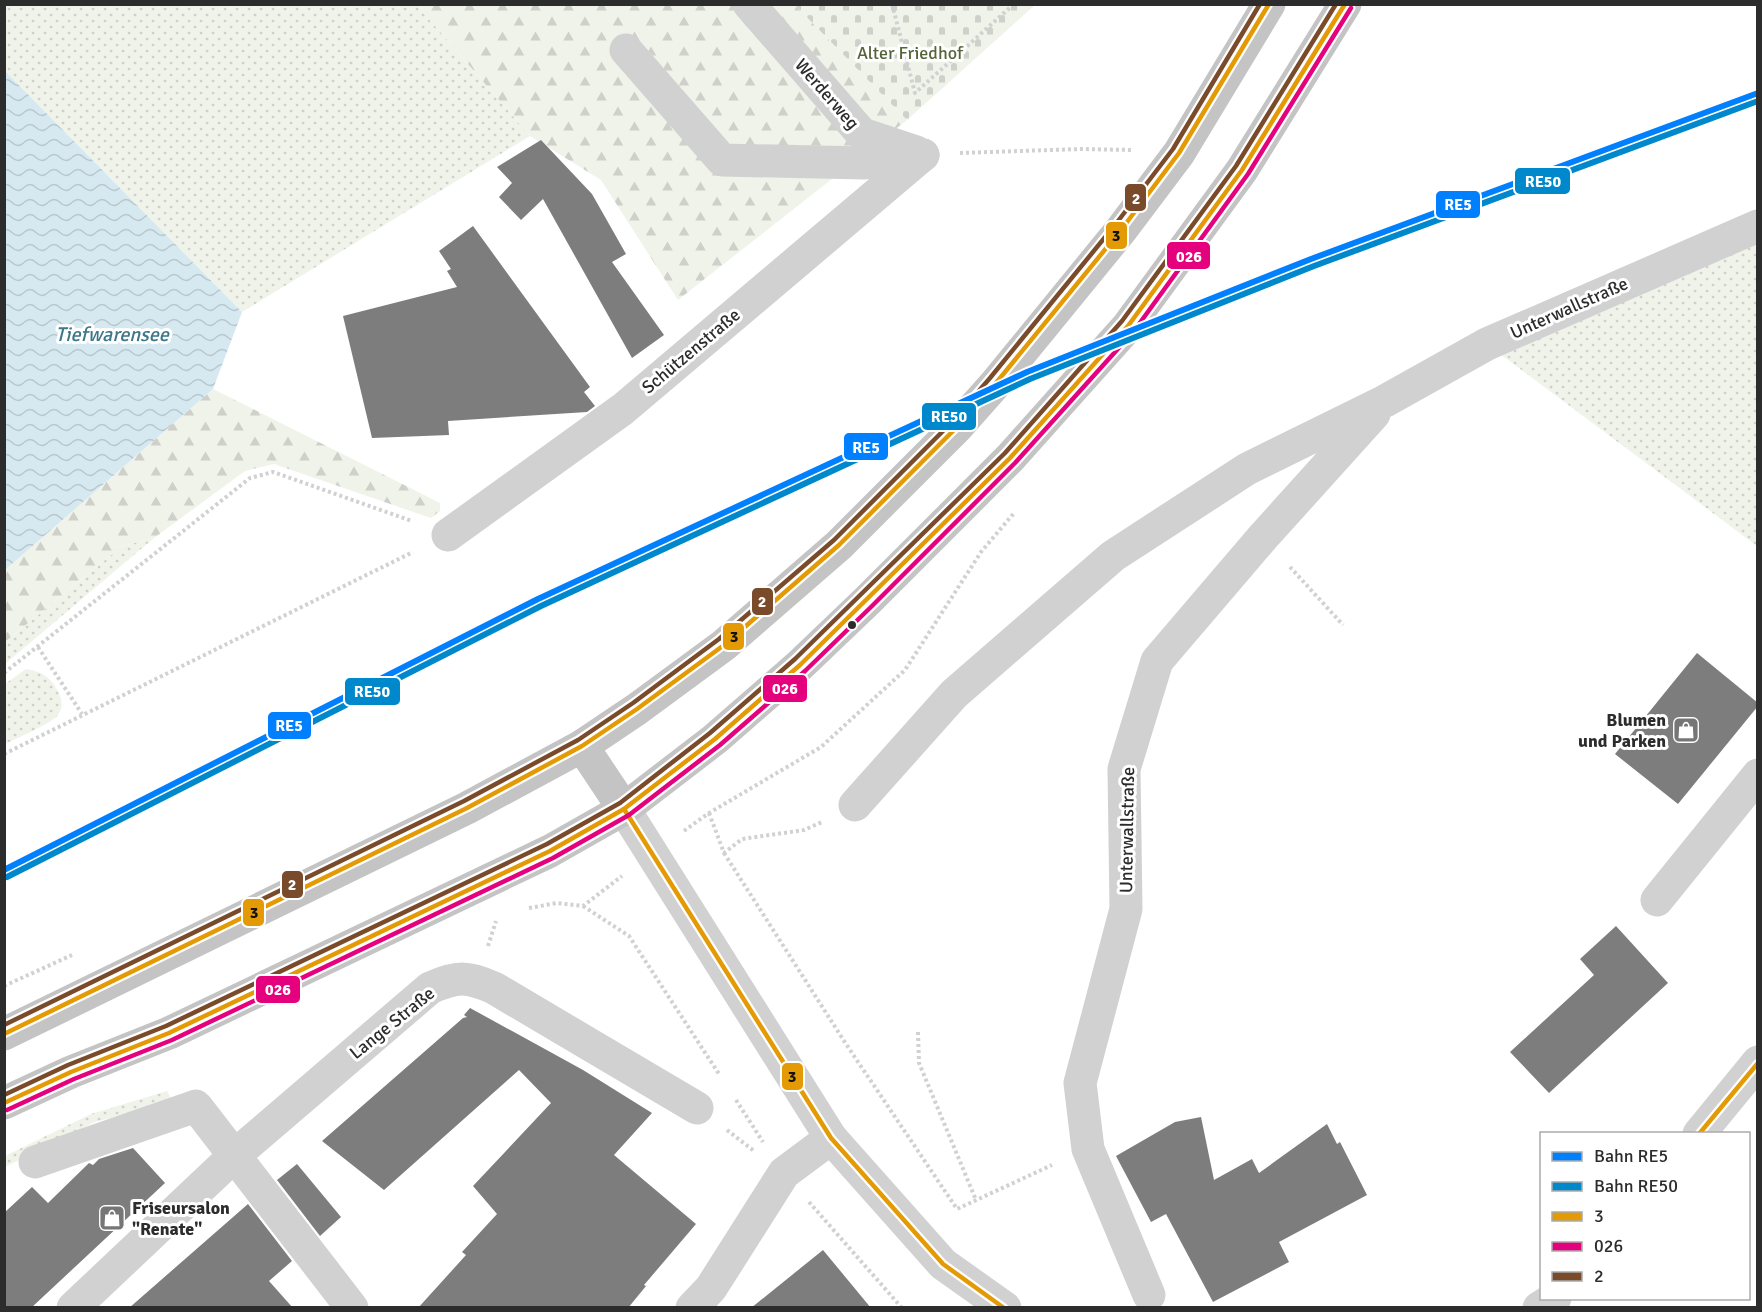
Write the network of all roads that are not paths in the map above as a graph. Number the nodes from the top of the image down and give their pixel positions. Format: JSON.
{"nodes":[{"id":1,"x":749,"y":4,"type":"edge"},
{"id":2,"x":1269,"y":4,"type":"edge"},
{"id":3,"x":1345,"y":4,"type":"edge"},
{"id":4,"x":626,"y":50,"type":"dead end"},
{"id":5,"x":923,"y":155,"type":"junction"},
{"id":6,"x":1758,"y":226,"type":"edge"},
{"id":7,"x":1385,"y":401,"type":"junction"},
{"id":8,"x":448,"y":535,"type":"road end"},
{"id":9,"x":582,"y":746,"type":"junction"},
{"id":10,"x":1758,"y":775,"type":"edge"},
{"id":11,"x":855,"y":806,"type":"road end"},
{"id":12,"x":624,"y":809,"type":"junction"},
{"id":13,"x":1657,"y":900,"type":"dead end"},
{"id":14,"x":4,"y":1034,"type":"edge"},
{"id":15,"x":1758,"y":1062,"type":"edge"},
{"id":16,"x":4,"y":1103,"type":"edge"},
{"id":17,"x":697,"y":1108,"type":"road end"},
{"id":18,"x":1701,"y":1132,"type":"edge"},
{"id":19,"x":831,"y":1138,"type":"junction"},
{"id":20,"x":234,"y":1156,"type":"junction"},
{"id":21,"x":35,"y":1162,"type":"dead end"},
{"id":22,"x":1149,"y":1295,"type":"dead end"},
{"id":23,"x":1553,"y":1300,"type":"edge"},
{"id":24,"x":710,"y":1301,"type":"edge"},
{"id":25,"x":73,"y":1308,"type":"edge"},
{"id":26,"x":352,"y":1308,"type":"edge"},
{"id":27,"x":1005,"y":1308,"type":"edge"},
{"id":28,"x":1539,"y":1308,"type":"edge"}],
"edges":[{"from":1,"to":5,"type":"street","name":"Werderweg"},
{"from":2,"to":9,"type":"main road"},
{"from":3,"to":12,"type":"main road"},
{"from":4,"to":5,"type":"street"},
{"from":5,"to":8,"type":"street","name":"Schützenstraße"},
{"from":6,"to":7,"type":"street","name":"Unterwallstraße"},
{"from":7,"to":11,"type":"street","name":"Unterwallstraße"},
{"from":7,"to":22,"type":"street","name":"Unterwallstraße"},
{"from":9,"to":12,"type":"main road"},
{"from":9,"to":14,"type":"main road"},
{"from":10,"to":13,"type":"street"},
{"from":12,"to":16,"type":"main road"},
{"from":12,"to":19,"type":"street"},
{"from":15,"to":18,"type":"street"},
{"from":17,"to":20,"type":"street","name":"Lange Straße"},
{"from":19,"to":24,"type":"street"},
{"from":19,"to":27,"type":"street"},
{"from":20,"to":21,"type":"street"},
{"from":20,"to":25,"type":"street","name":"Lange Straße"},
{"from":20,"to":26,"type":"street"},
{"from":23,"to":28,"type":"street"}]}
